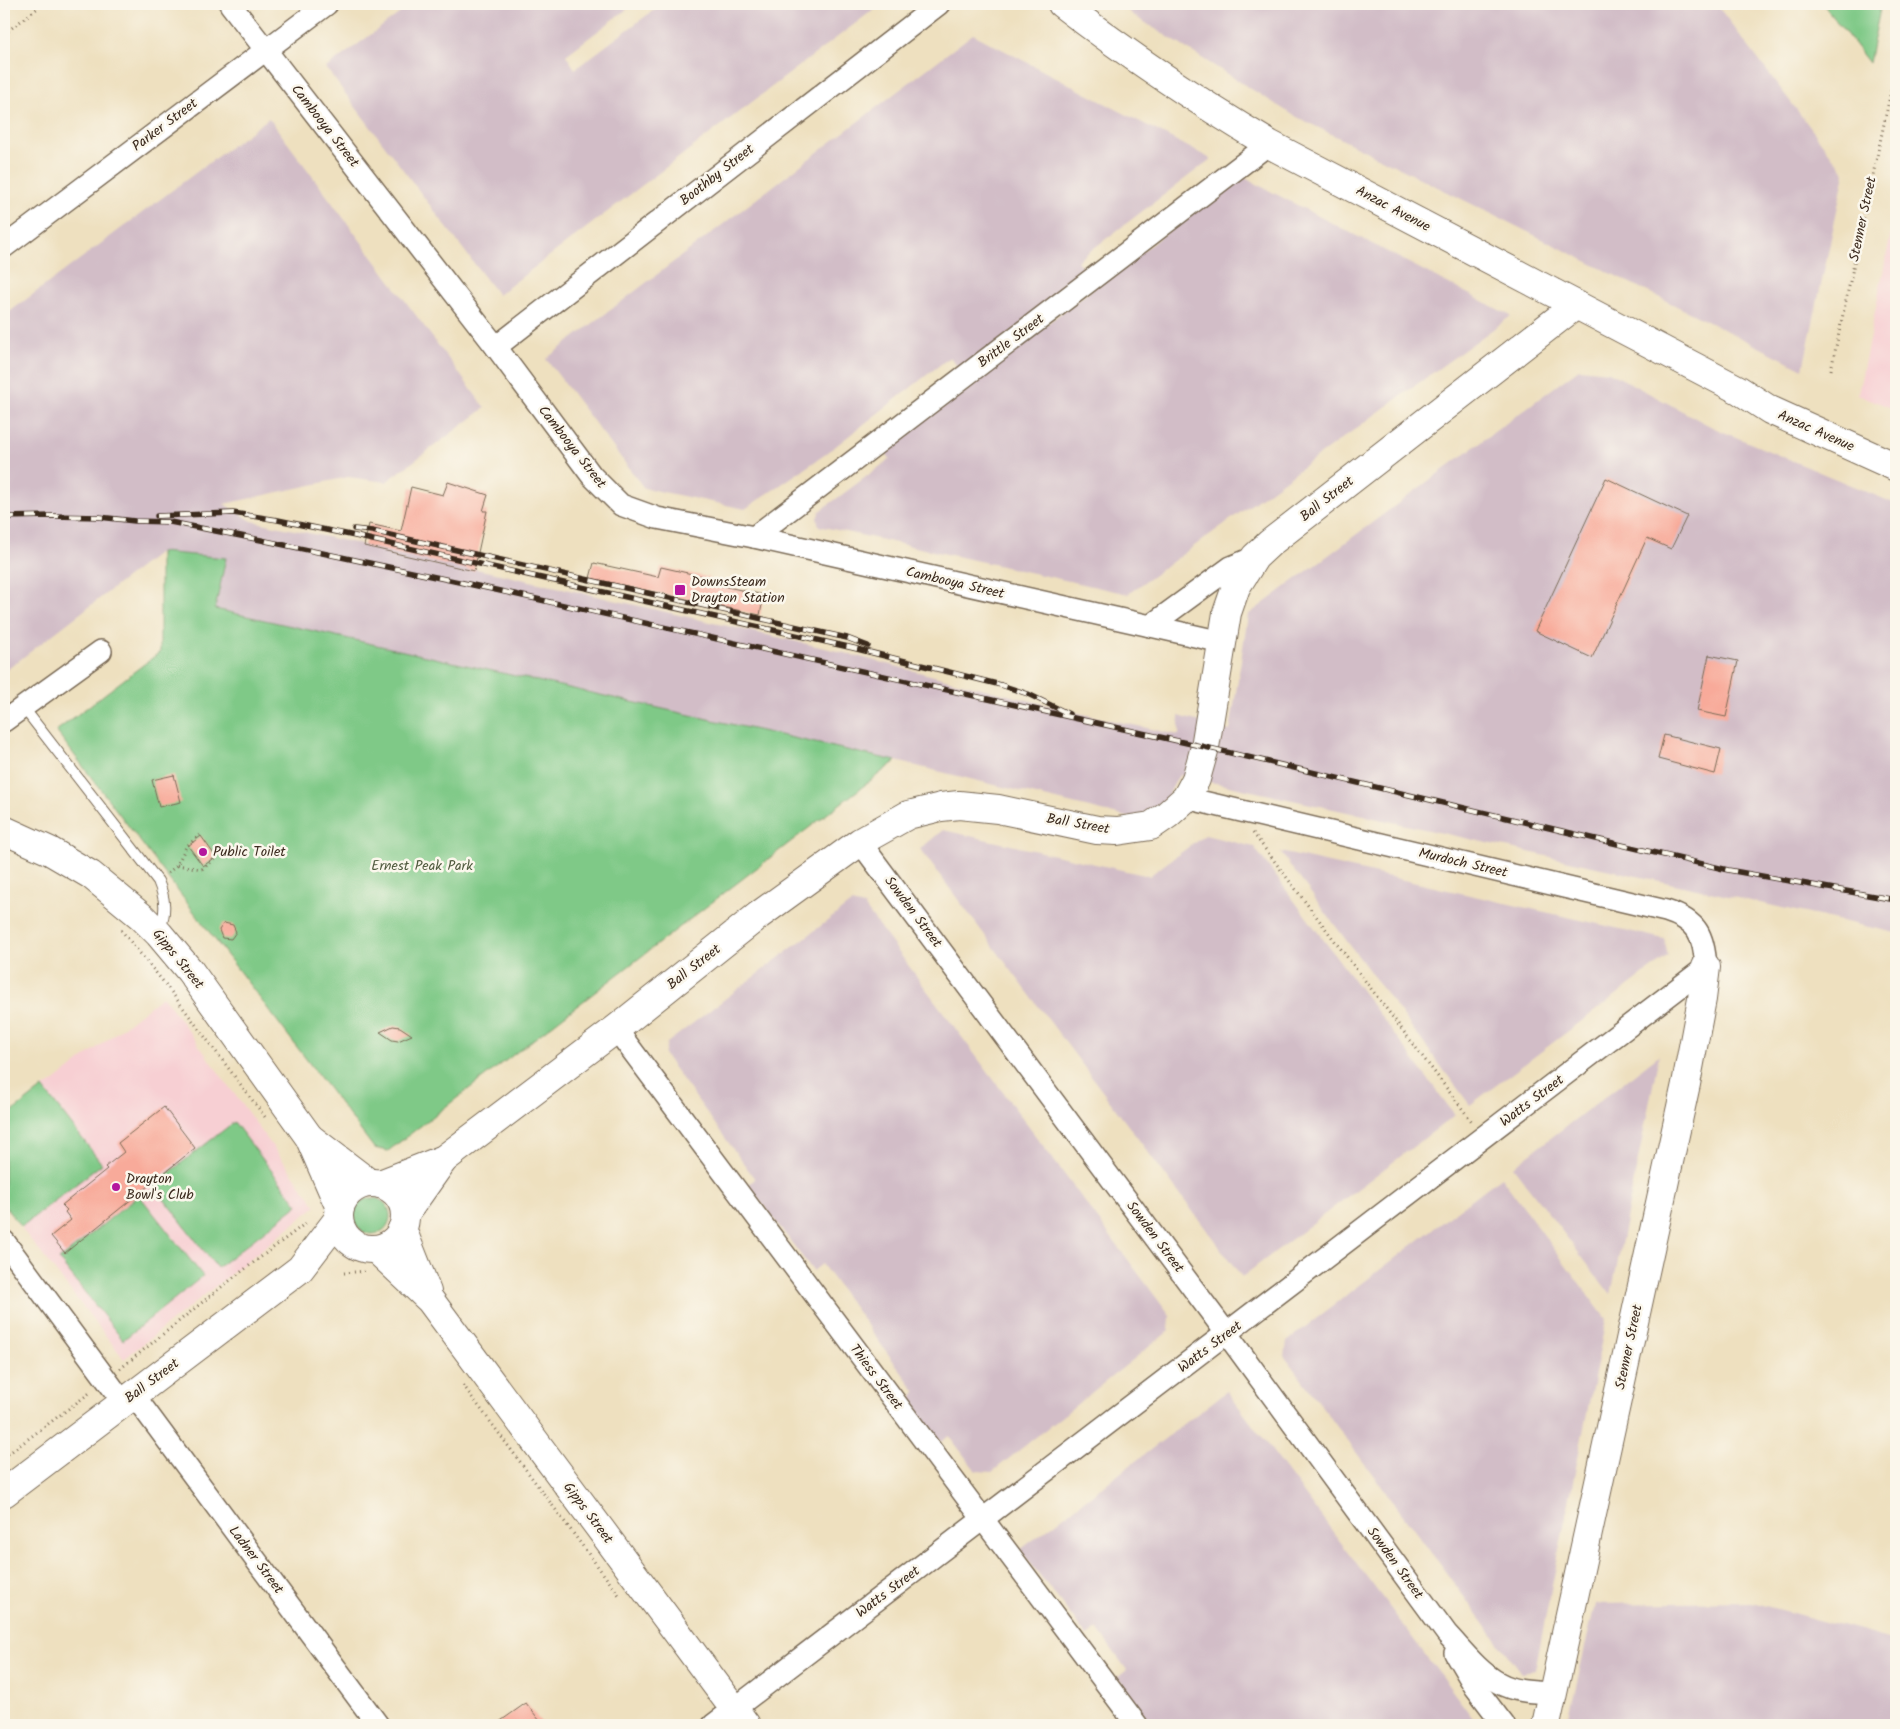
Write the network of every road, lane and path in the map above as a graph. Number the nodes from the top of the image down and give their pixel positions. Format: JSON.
{"nodes":[{"id":1,"x":43,"y":4,"type":"edge"},
{"id":2,"x":230,"y":4,"type":"edge"},
{"id":3,"x":327,"y":4,"type":"edge"},
{"id":4,"x":939,"y":4,"type":"edge"},
{"id":5,"x":1062,"y":4,"type":"edge"},
{"id":6,"x":4,"y":34,"type":"edge"},
{"id":7,"x":266,"y":49,"type":"junction"},
{"id":8,"x":1896,"y":68,"type":"edge"},
{"id":9,"x":1269,"y":144,"type":"junction"},
{"id":10,"x":4,"y":247,"type":"edge"},
{"id":11,"x":1576,"y":305,"type":"junction"},
{"id":12,"x":496,"y":347,"type":"junction"},
{"id":13,"x":1831,"y":370,"type":"dead end"},
{"id":14,"x":1740,"y":390,"type":"junction"},
{"id":15,"x":1896,"y":446,"type":"edge"},
{"id":16,"x":1896,"y":467,"type":"edge"},
{"id":17,"x":754,"y":537,"type":"junction"},
{"id":18,"x":1255,"y":557,"type":"junction"},
{"id":19,"x":1150,"y":626,"type":"junction"},
{"id":20,"x":1222,"y":642,"type":"junction"},
{"id":21,"x":100,"y":651,"type":"dead end"},
{"id":22,"x":23,"y":707,"type":"junction"},
{"id":23,"x":4,"y":722,"type":"edge"},
{"id":24,"x":1186,"y":798,"type":"junction"},
{"id":25,"x":1235,"y":810,"type":"junction"},
{"id":26,"x":4,"y":830,"type":"edge"},
{"id":27,"x":200,"y":835,"type":"dead end"},
{"id":28,"x":860,"y":842,"type":"junction"},
{"id":29,"x":217,"y":858,"type":"dead end"},
{"id":30,"x":177,"y":865,"type":"junction"},
{"id":31,"x":158,"y":881,"type":"junction"},
{"id":32,"x":118,"y":927,"type":"dead end"},
{"id":33,"x":159,"y":934,"type":"junction"},
{"id":34,"x":1706,"y":968,"type":"junction"},
{"id":35,"x":616,"y":1028,"type":"junction"},
{"id":36,"x":269,"y":1123,"type":"dead end"},
{"id":37,"x":309,"y":1137,"type":"junction"},
{"id":38,"x":1484,"y":1137,"type":"junction"},
{"id":39,"x":444,"y":1159,"type":"junction"},
{"id":40,"x":374,"y":1183,"type":"junction"},
{"id":41,"x":339,"y":1213,"type":"junction"},
{"id":42,"x":403,"y":1221,"type":"junction"},
{"id":43,"x":306,"y":1223,"type":"dead end"},
{"id":44,"x":4,"y":1241,"type":"edge"},
{"id":45,"x":369,"y":1256,"type":"junction"},
{"id":46,"x":300,"y":1270,"type":"junction"},
{"id":47,"x":344,"y":1273,"type":"dead end"},
{"id":48,"x":430,"y":1300,"type":"junction"},
{"id":49,"x":1227,"y":1334,"type":"junction"},
{"id":50,"x":107,"y":1380,"type":"junction"},
{"id":51,"x":128,"y":1398,"type":"junction"},
{"id":52,"x":4,"y":1457,"type":"edge"},
{"id":53,"x":4,"y":1493,"type":"edge"},
{"id":54,"x":983,"y":1520,"type":"junction"},
{"id":55,"x":1447,"y":1634,"type":"junction"},
{"id":56,"x":1553,"y":1694,"type":"junction"},
{"id":57,"x":731,"y":1720,"type":"edge"},
{"id":58,"x":378,"y":1725,"type":"edge"},
{"id":59,"x":1137,"y":1725,"type":"edge"},
{"id":60,"x":1504,"y":1725,"type":"edge"},
{"id":61,"x":1546,"y":1725,"type":"edge"}],
"edges":[{"from":1,"to":6,"type":"path"},
{"from":2,"to":7,"type":"street","name":"Cambooya Street"},
{"from":3,"to":7,"type":"street","name":"Parker Street"},
{"from":4,"to":12,"type":"street","name":"Boothby Street"},
{"from":5,"to":9,"type":"main road","name":"Anzac Avenue"},
{"from":7,"to":10,"type":"street","name":"Parker Street"},
{"from":7,"to":12,"type":"street","name":"Cambooya Street"},
{"from":8,"to":13,"type":"path","name":"Stenner Street"},
{"from":9,"to":11,"type":"main road","name":"Anzac Avenue"},
{"from":9,"to":17,"type":"street","name":"Brittle Street"},
{"from":11,"to":14,"type":"main road","name":"Anzac Avenue"},
{"from":11,"to":18,"type":"main road","name":"Ball Street"},
{"from":12,"to":17,"type":"street","name":"Cambooya Street"},
{"from":14,"to":15,"type":"main road","name":"Anzac Avenue"},
{"from":14,"to":16,"type":"main road","name":"Anzac Avenue"},
{"from":17,"to":19,"type":"street","name":"Cambooya Street"},
{"from":18,"to":19,"type":"street"},
{"from":18,"to":20,"type":"main road","name":"Ball Street"},
{"from":19,"to":20,"type":"street","name":"Cambooya Street"},
{"from":20,"to":24,"type":"main road","name":"Ball Street"},
{"from":21,"to":22,"type":"street"},
{"from":22,"to":23,"type":"street"},
{"from":22,"to":31,"type":"lane"},
{"from":24,"to":25,"type":"street","name":"Murdoch Street"},
{"from":24,"to":28,"type":"main road","name":"Ball Street"},
{"from":25,"to":34,"type":"street","name":"Murdoch Street"},
{"from":25,"to":38,"type":"path"},
{"from":26,"to":33,"type":"main road","name":"Gipps Street"},
{"from":27,"to":30,"type":"path"},
{"from":28,"to":35,"type":"main road","name":"Ball Street"},
{"from":28,"to":49,"type":"street","name":"Sowden Street"},
{"from":29,"to":30,"type":"path"},
{"from":30,"to":31,"type":"path"},
{"from":31,"to":33,"type":"lane"},
{"from":32,"to":36,"type":"path"},
{"from":33,"to":37,"type":"main road","name":"Gipps Street"},
{"from":34,"to":38,"type":"street","name":"Watts Street"},
{"from":34,"to":56,"type":"main road","name":"Stenner Street"},
{"from":35,"to":39,"type":"main road","name":"Ball Street"},
{"from":35,"to":54,"type":"street","name":"Thiess Street"},
{"from":37,"to":40,"type":"main road","name":"Gipps Street"},
{"from":37,"to":41,"type":"main road","name":"Gipps Street"},
{"from":38,"to":49,"type":"street","name":"Watts Street"},
{"from":39,"to":40,"type":"main road","name":"Ball Street"},
{"from":39,"to":42,"type":"main road","name":"Ball Street"},
{"from":40,"to":41,"type":"main road"},
{"from":40,"to":42,"type":"main road"},
{"from":41,"to":45,"type":"main road"},
{"from":41,"to":46,"type":"main road","name":"Ball Street"},
{"from":42,"to":45,"type":"main road"},
{"from":42,"to":48,"type":"main road","name":"Gipps Street"},
{"from":43,"to":50,"type":"path"},
{"from":44,"to":50,"type":"street","name":"Ladner Street"},
{"from":45,"to":46,"type":"main road","name":"Ball Street"},
{"from":45,"to":47,"type":"path"},
{"from":45,"to":48,"type":"main road","name":"Gipps Street"},
{"from":46,"to":51,"type":"main road","name":"Ball Street"},
{"from":48,"to":57,"type":"main road","name":"Gipps Street"},
{"from":49,"to":54,"type":"street","name":"Watts Street"},
{"from":49,"to":55,"type":"street","name":"Sowden Street"},
{"from":50,"to":51,"type":"street","name":"Ladner Street"},
{"from":50,"to":52,"type":"path"},
{"from":51,"to":53,"type":"main road","name":"Ball Street"},
{"from":51,"to":58,"type":"street","name":"Ladner Street"},
{"from":54,"to":57,"type":"street","name":"Watts Street"},
{"from":54,"to":59,"type":"street","name":"Thiess Street"},
{"from":55,"to":56,"type":"street","name":"Sowden Street"},
{"from":55,"to":60,"type":"street","name":"Sowden Street"},
{"from":56,"to":61,"type":"main road","name":"Stenner Street"}]}
